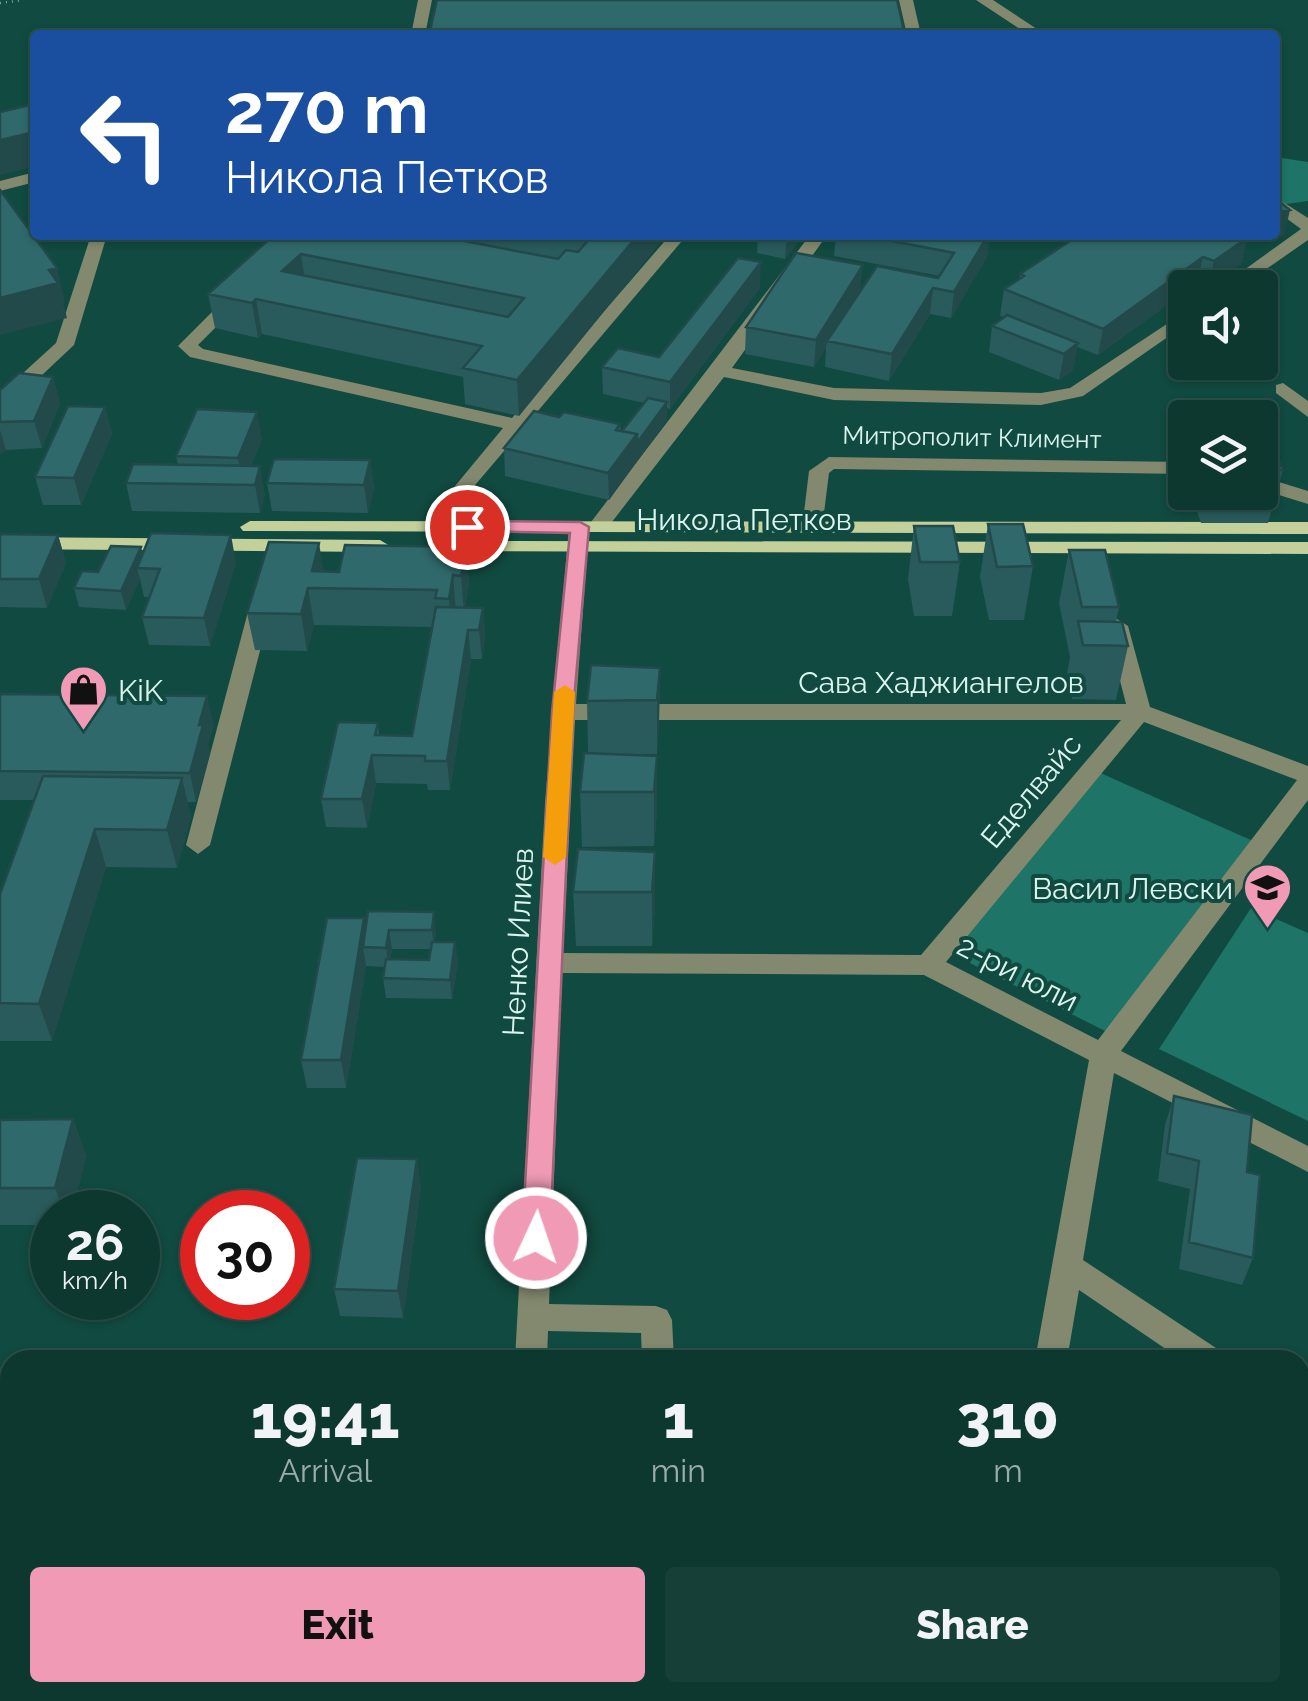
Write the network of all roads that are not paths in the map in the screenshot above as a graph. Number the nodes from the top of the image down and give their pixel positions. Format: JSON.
{"nodes":[{"id":1,"x":425,"y":0,"type":"edge"},
{"id":2,"x":906,"y":0,"type":"edge"},
{"id":3,"x":984,"y":0,"type":"edge"},
{"id":4,"x":1020,"y":0,"type":"edge"},
{"id":5,"x":1006,"y":14,"type":"junction"},
{"id":6,"x":419,"y":30,"type":"edge"},
{"id":7,"x":913,"y":30,"type":"edge"},
{"id":8,"x":1032,"y":30,"type":"edge"},
{"id":9,"x":30,"y":178,"type":"edge"},
{"id":10,"x":0,"y":186,"type":"edge"},
{"id":11,"x":1280,"y":206,"type":"edge"},
{"id":12,"x":1308,"y":228,"type":"edge"},
{"id":13,"x":97,"y":240,"type":"edge"},
{"id":14,"x":676,"y":240,"type":"edge"},
{"id":15,"x":815,"y":240,"type":"edge"},
{"id":16,"x":1251,"y":270,"type":"edge"},
{"id":17,"x":249,"y":286,"type":"edge"},
{"id":18,"x":1168,"y":328,"type":"edge"},
{"id":19,"x":720,"y":371,"type":"junction"},
{"id":20,"x":1283,"y":389,"type":"dead end"},
{"id":21,"x":0,"y":404,"type":"edge"},
{"id":22,"x":1308,"y":411,"type":"edge"},
{"id":23,"x":517,"y":425,"type":"junction"},
{"id":24,"x":1168,"y":468,"type":"edge"},
{"id":25,"x":1278,"y":488,"type":"edge"},
{"id":26,"x":1308,"y":498,"type":"edge"},
{"id":27,"x":0,"y":526,"type":"edge"},
{"id":28,"x":440,"y":527,"type":"junction"},
{"id":29,"x":1308,"y":528,"type":"edge"},
{"id":30,"x":812,"y":529,"type":"junction"},
{"id":31,"x":585,"y":534,"type":"junction"},
{"id":32,"x":0,"y":543,"type":"edge"},
{"id":33,"x":274,"y":544,"type":"junction"},
{"id":34,"x":1096,"y":548,"type":"junction"},
{"id":35,"x":1308,"y":548,"type":"edge"},
{"id":36,"x":1111,"y":603,"type":"edge"},
{"id":37,"x":563,"y":712,"type":"junction"},
{"id":38,"x":1140,"y":712,"type":"junction"},
{"id":39,"x":1308,"y":775,"type":"edge"},
{"id":40,"x":1308,"y":783,"type":"edge"},
{"id":41,"x":198,"y":845,"type":"dead end"},
{"id":42,"x":549,"y":964,"type":"junction"},
{"id":43,"x":928,"y":964,"type":"junction"},
{"id":44,"x":1104,"y":1053,"type":"junction"},
{"id":45,"x":1308,"y":1160,"type":"edge"},
{"id":46,"x":1068,"y":1266,"type":"junction"},
{"id":47,"x":532,"y":1317,"type":"junction"},
{"id":48,"x":531,"y":1350,"type":"edge"},
{"id":49,"x":658,"y":1350,"type":"edge"},
{"id":50,"x":1053,"y":1350,"type":"edge"},
{"id":51,"x":1193,"y":1350,"type":"edge"}],
"edges":[{"from":1,"to":6,"type":"street"},
{"from":2,"to":7,"type":"street"},
{"from":3,"to":5,"type":"street"},
{"from":4,"to":5,"type":"street"},
{"from":5,"to":8,"type":"street"},
{"from":9,"to":10,"type":"street"},
{"from":11,"to":12,"type":"street"},
{"from":12,"to":16,"type":"street"},
{"from":13,"to":21,"type":"street"},
{"from":14,"to":23,"type":"street"},
{"from":15,"to":19,"type":"street"},
{"from":17,"to":23,"type":"street"},
{"from":18,"to":19,"type":"street"},
{"from":19,"to":31,"type":"street"},
{"from":20,"to":22,"type":"street"},
{"from":23,"to":28,"type":"street"},
{"from":24,"to":30,"type":"street","name":"Митрополит Климент"},
{"from":25,"to":26,"type":"street"},
{"from":27,"to":28,"type":"main road","name":"Никола Петков"},
{"from":28,"to":31,"type":"main road","name":"Никола Петков"},
{"from":29,"to":34,"type":"main road","name":"Никола Петков"},
{"from":30,"to":31,"type":"main road","name":"Никола Петков"},
{"from":30,"to":34,"type":"main road","name":"Никола Петков"},
{"from":31,"to":33,"type":"main road","name":"Никола Петков"},
{"from":31,"to":34,"type":"main road","name":"Никола Петков"},
{"from":31,"to":37,"type":"street","name":"Ненко Илиев"},
{"from":32,"to":33,"type":"main road","name":"Никола Петков"},
{"from":33,"to":41,"type":"street"},
{"from":34,"to":35,"type":"main road","name":"Никола Петков"},
{"from":36,"to":38,"type":"street"},
{"from":37,"to":38,"type":"street","name":"Сава Хаджиангелов"},
{"from":37,"to":42,"type":"street","name":"Ненко Илиев"},
{"from":38,"to":39,"type":"street","name":"Сава Хаджиангелов"},
{"from":38,"to":43,"type":"street","name":"Еделвайс"},
{"from":40,"to":44,"type":"street"},
{"from":42,"to":43,"type":"street","name":"2-ри юли"},
{"from":42,"to":47,"type":"street","name":"Ненко Илиев"},
{"from":43,"to":44,"type":"street","name":"2-ри юли"},
{"from":44,"to":45,"type":"street","name":"2-ри юли"},
{"from":44,"to":46,"type":"street"},
{"from":46,"to":50,"type":"street"},
{"from":46,"to":51,"type":"street"},
{"from":47,"to":48,"type":"street","name":"Ненко Илиев"},
{"from":47,"to":49,"type":"street"}]}
